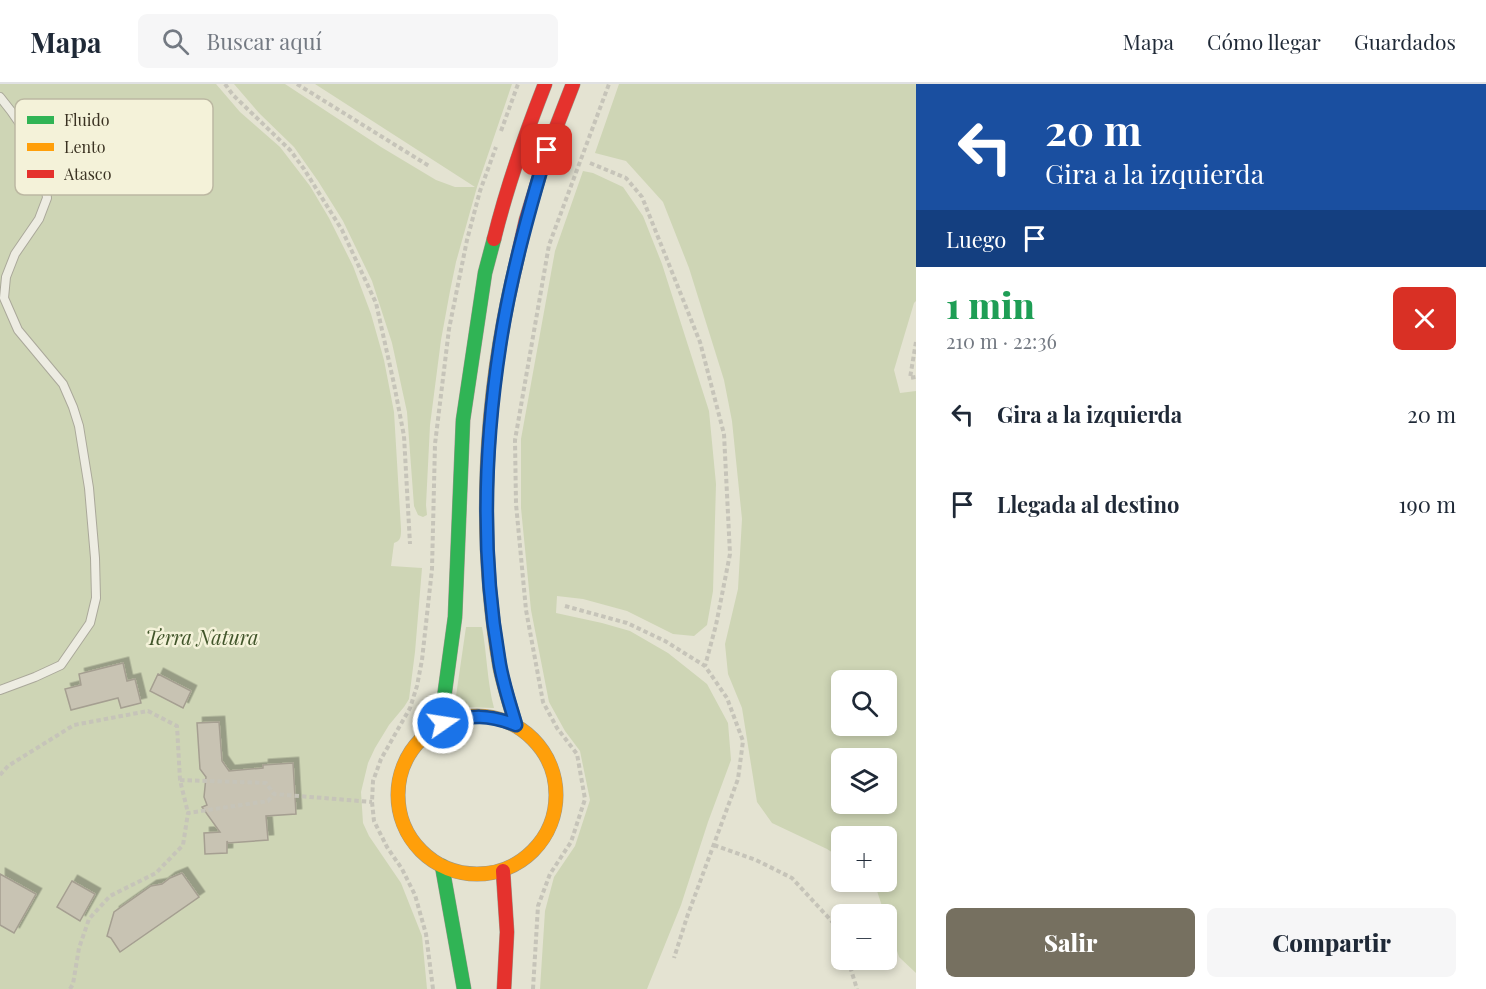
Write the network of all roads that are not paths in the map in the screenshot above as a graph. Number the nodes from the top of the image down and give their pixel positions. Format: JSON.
{"nodes":[{"id":1,"x":545,"y":84,"type":"edge"},
{"id":2,"x":573,"y":84,"type":"edge"},
{"id":3,"x":0,"y":97,"type":"edge"},
{"id":4,"x":15,"y":117,"type":"edge"},
{"id":5,"x":47,"y":195,"type":"edge"},
{"id":6,"x":0,"y":690,"type":"edge"},
{"id":7,"x":516,"y":725,"type":"junction"},
{"id":8,"x":436,"y":728,"type":"junction"},
{"id":9,"x":442,"y":866,"type":"junction"},
{"id":10,"x":503,"y":871,"type":"junction"},
{"id":11,"x":464,"y":989,"type":"edge"},
{"id":12,"x":504,"y":989,"type":"edge"}],
"edges":[{"from":1,"to":8,"type":"main road"},
{"from":2,"to":7,"type":"main road"},
{"from":3,"to":4,"type":"lane"},
{"from":5,"to":6,"type":"lane"},
{"from":7,"to":8,"type":"main road"},
{"from":7,"to":10,"type":"main road"},
{"from":8,"to":9,"type":"main road"},
{"from":9,"to":10,"type":"main road"},
{"from":9,"to":11,"type":"main road"},
{"from":10,"to":12,"type":"main road"}]}
